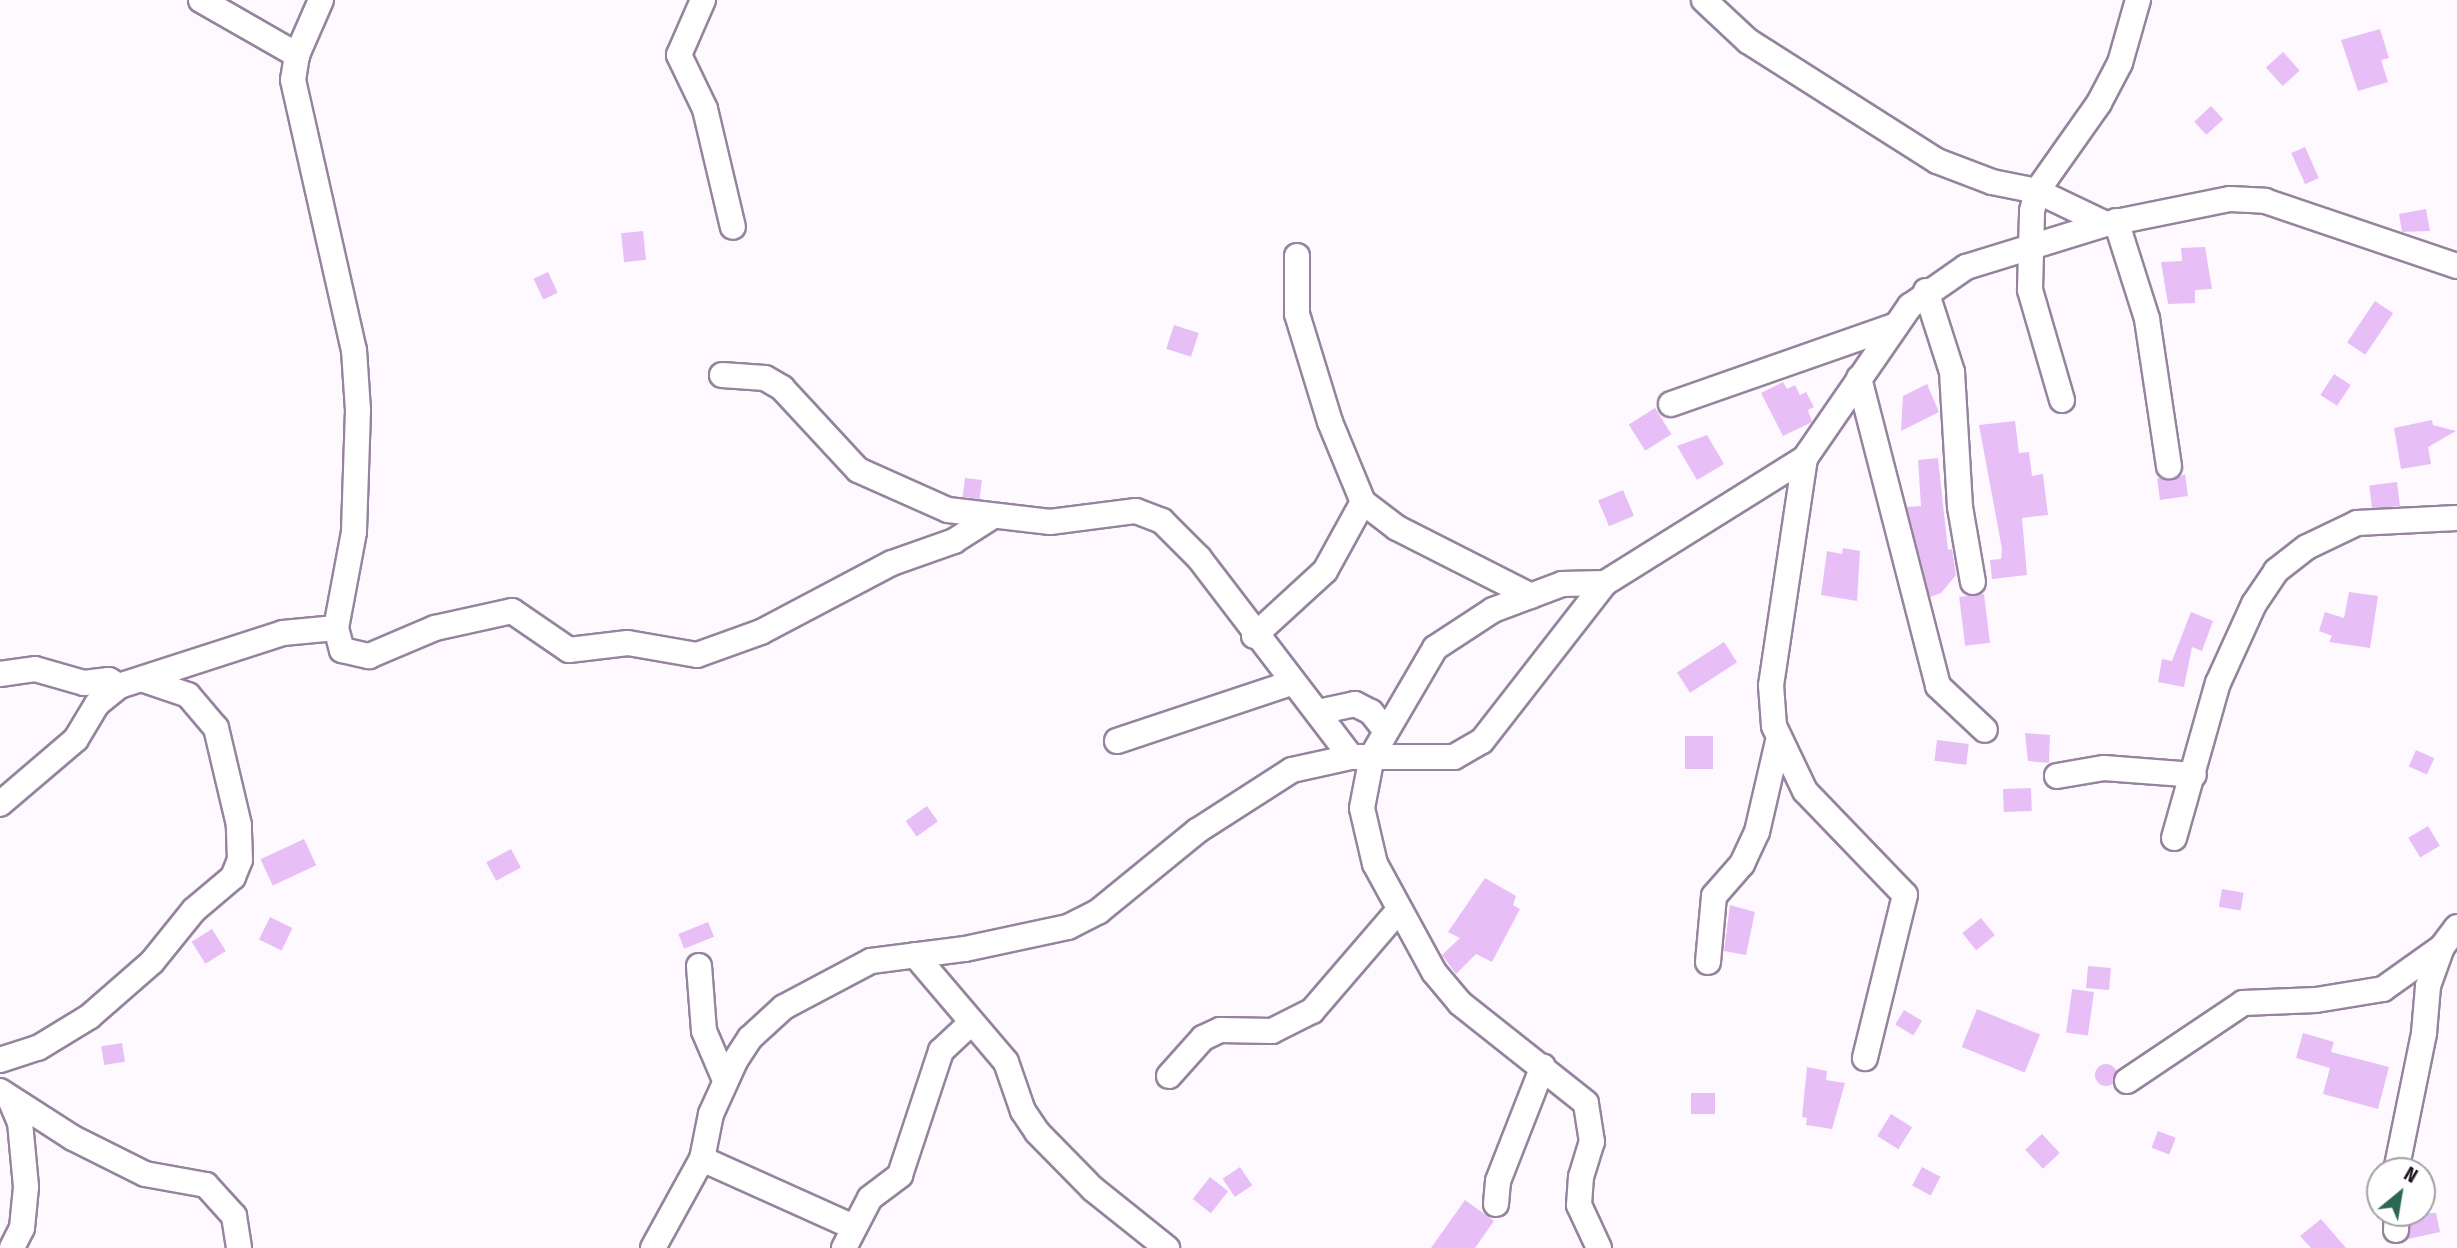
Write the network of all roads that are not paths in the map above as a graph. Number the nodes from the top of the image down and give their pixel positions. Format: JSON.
{"nodes":[{"id":1,"x":201,"y":0,"type":"edge"},
{"id":2,"x":321,"y":0,"type":"edge"},
{"id":3,"x":703,"y":0,"type":"edge"},
{"id":4,"x":1704,"y":0,"type":"edge"},
{"id":5,"x":2138,"y":0,"type":"edge"},
{"id":6,"x":297,"y":55,"type":"junction"},
{"id":7,"x":2037,"y":191,"type":"junction"},
{"id":8,"x":2111,"y":223,"type":"junction"},
{"id":9,"x":733,"y":227,"type":"dead end"},
{"id":10,"x":2031,"y":244,"type":"junction"},
{"id":11,"x":1297,"y":256,"type":"dead end"},
{"id":12,"x":2457,"y":266,"type":"edge"},
{"id":13,"x":1926,"y":290,"type":"junction"},
{"id":14,"x":1896,"y":325,"type":"junction"},
{"id":15,"x":722,"y":375,"type":"dead end"},
{"id":16,"x":1859,"y":378,"type":"junction"},
{"id":17,"x":2062,"y":400,"type":"dead end"},
{"id":18,"x":1671,"y":404,"type":"dead end"},
{"id":19,"x":1805,"y":458,"type":"junction"},
{"id":20,"x":2169,"y":466,"type":"dead end"},
{"id":21,"x":1363,"y":502,"type":"junction"},
{"id":22,"x":990,"y":518,"type":"junction"},
{"id":23,"x":2457,"y":518,"type":"edge"},
{"id":24,"x":1973,"y":582,"type":"dead end"},
{"id":25,"x":1605,"y":583,"type":"junction"},
{"id":26,"x":1531,"y":596,"type":"junction"},
{"id":27,"x":335,"y":628,"type":"junction"},
{"id":28,"x":1254,"y":636,"type":"junction"},
{"id":29,"x":0,"y":674,"type":"edge"},
{"id":30,"x":144,"y":680,"type":"junction"},
{"id":31,"x":1291,"y":683,"type":"junction"},
{"id":32,"x":119,"y":685,"type":"junction"},
{"id":33,"x":1318,"y":712,"type":"junction"},
{"id":34,"x":1985,"y":730,"type":"dead end"},
{"id":35,"x":1385,"y":731,"type":"junction"},
{"id":36,"x":1117,"y":741,"type":"dead end"},
{"id":37,"x":1777,"y":741,"type":"junction"},
{"id":38,"x":1361,"y":757,"type":"junction"},
{"id":39,"x":2194,"y":775,"type":"junction"},
{"id":40,"x":2057,"y":776,"type":"dead end"},
{"id":41,"x":0,"y":804,"type":"edge"},
{"id":42,"x":2174,"y":838,"type":"dead end"},
{"id":43,"x":1398,"y":911,"type":"junction"},
{"id":44,"x":2457,"y":927,"type":"edge"},
{"id":45,"x":2442,"y":947,"type":"junction"},
{"id":46,"x":915,"y":956,"type":"junction"},
{"id":47,"x":1708,"y":962,"type":"dead end"},
{"id":48,"x":699,"y":966,"type":"dead end"},
{"id":49,"x":972,"y":1022,"type":"junction"},
{"id":50,"x":1865,"y":1058,"type":"dead end"},
{"id":51,"x":0,"y":1060,"type":"edge"},
{"id":52,"x":1543,"y":1066,"type":"junction"},
{"id":53,"x":1169,"y":1076,"type":"dead end"},
{"id":54,"x":725,"y":1080,"type":"junction"},
{"id":55,"x":2127,"y":1081,"type":"dead end"},
{"id":56,"x":5,"y":1095,"type":"edge"},
{"id":57,"x":2399,"y":1157,"type":"edge"},
{"id":58,"x":702,"y":1159,"type":"junction"},
{"id":59,"x":1496,"y":1204,"type":"dead end"},
{"id":60,"x":848,"y":1238,"type":"edge"},
{"id":61,"x":12,"y":1248,"type":"edge"},
{"id":62,"x":239,"y":1248,"type":"edge"},
{"id":63,"x":653,"y":1248,"type":"edge"},
{"id":64,"x":1167,"y":1248,"type":"edge"},
{"id":65,"x":1599,"y":1248,"type":"edge"}],
"edges":[{"from":1,"to":6,"type":"street"},
{"from":2,"to":6,"type":"street"},
{"from":3,"to":9,"type":"street"},
{"from":4,"to":7,"type":"street"},
{"from":5,"to":7,"type":"street"},
{"from":6,"to":27,"type":"street"},
{"from":7,"to":8,"type":"street"},
{"from":7,"to":10,"type":"street"},
{"from":8,"to":10,"type":"street"},
{"from":8,"to":12,"type":"street"},
{"from":8,"to":20,"type":"street"},
{"from":10,"to":13,"type":"street"},
{"from":10,"to":17,"type":"street"},
{"from":11,"to":21,"type":"street"},
{"from":13,"to":14,"type":"street"},
{"from":13,"to":24,"type":"street"},
{"from":14,"to":16,"type":"street"},
{"from":14,"to":18,"type":"street"},
{"from":15,"to":22,"type":"street"},
{"from":16,"to":19,"type":"street"},
{"from":16,"to":34,"type":"street"},
{"from":19,"to":25,"type":"street"},
{"from":19,"to":37,"type":"street"},
{"from":21,"to":26,"type":"street"},
{"from":21,"to":28,"type":"street"},
{"from":22,"to":27,"type":"street"},
{"from":22,"to":28,"type":"street"},
{"from":23,"to":39,"type":"street"},
{"from":25,"to":26,"type":"street"},
{"from":25,"to":38,"type":"street"},
{"from":26,"to":35,"type":"street"},
{"from":27,"to":30,"type":"street"},
{"from":28,"to":31,"type":"street"},
{"from":29,"to":32,"type":"street"},
{"from":30,"to":32,"type":"street"},
{"from":30,"to":51,"type":"street"},
{"from":31,"to":33,"type":"street"},
{"from":31,"to":36,"type":"street"},
{"from":32,"to":41,"type":"street"},
{"from":33,"to":35,"type":"street"},
{"from":33,"to":38,"type":"street"},
{"from":35,"to":38,"type":"street"},
{"from":37,"to":47,"type":"street"},
{"from":37,"to":50,"type":"street"},
{"from":38,"to":43,"type":"street"},
{"from":38,"to":46,"type":"street"},
{"from":39,"to":40,"type":"street"},
{"from":39,"to":42,"type":"street"},
{"from":43,"to":52,"type":"street"},
{"from":43,"to":53,"type":"street"},
{"from":44,"to":45,"type":"street"},
{"from":45,"to":55,"type":"street"},
{"from":45,"to":57,"type":"street"},
{"from":46,"to":49,"type":"street"},
{"from":46,"to":54,"type":"street"},
{"from":48,"to":54,"type":"street"},
{"from":49,"to":60,"type":"street"},
{"from":49,"to":64,"type":"street"},
{"from":52,"to":59,"type":"street"},
{"from":52,"to":65,"type":"street"},
{"from":54,"to":58,"type":"street"},
{"from":56,"to":61,"type":"street"},
{"from":56,"to":62,"type":"street"},
{"from":58,"to":60,"type":"street"},
{"from":58,"to":63,"type":"street"}]}
